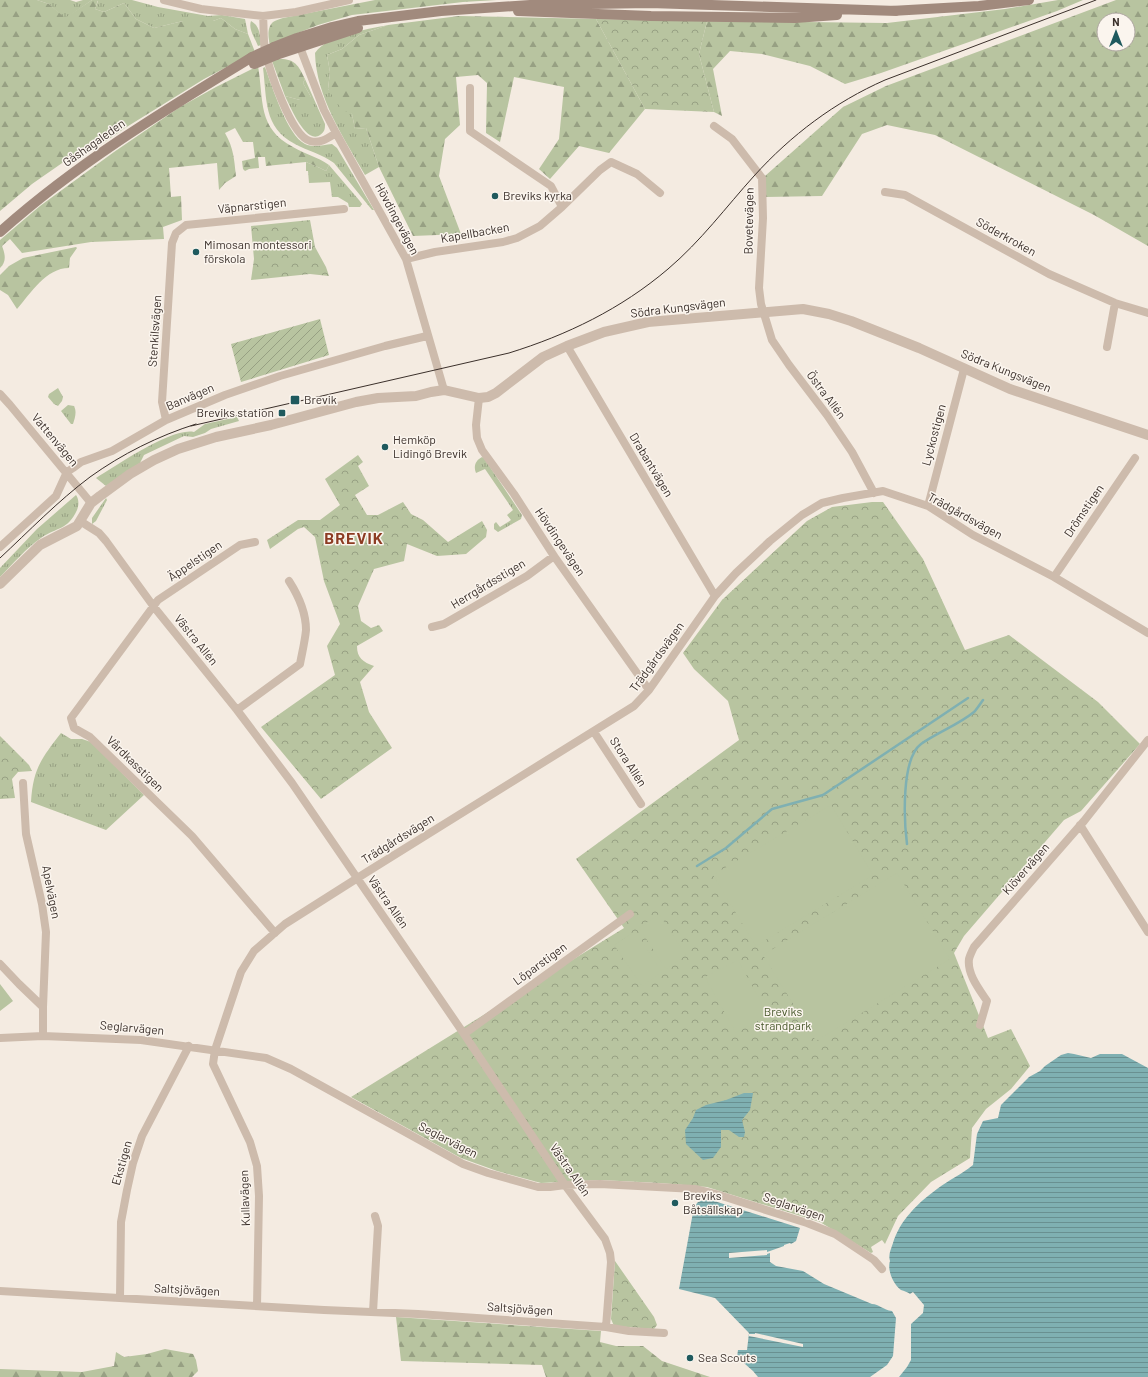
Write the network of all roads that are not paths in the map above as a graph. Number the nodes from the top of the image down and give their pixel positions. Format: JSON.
{"nodes":[{"id":1,"x":164,"y":0,"type":"edge"},
{"id":2,"x":349,"y":0,"type":"edge"},
{"id":3,"x":1029,"y":0,"type":"edge"},
{"id":4,"x":697,"y":2,"type":"edge"},
{"id":5,"x":709,"y":2,"type":"edge"},
{"id":6,"x":469,"y":9,"type":"junction"},
{"id":7,"x":898,"y":11,"type":"junction"},
{"id":8,"x":263,"y":16,"type":"junction"},
{"id":9,"x":702,"y":16,"type":"junction"},
{"id":10,"x":298,"y":42,"type":"junction"},
{"id":11,"x":470,"y":88,"type":"dead end"},
{"id":12,"x":714,"y":126,"type":"dead end"},
{"id":13,"x":336,"y":133,"type":"junction"},
{"id":14,"x":886,"y":192,"type":"dead end"},
{"id":15,"x":660,"y":193,"type":"dead end"},
{"id":16,"x":562,"y":207,"type":"junction"},
{"id":17,"x":344,"y":209,"type":"dead end"},
{"id":18,"x":0,"y":232,"type":"edge"},
{"id":19,"x":172,"y":243,"type":"joint"},
{"id":20,"x":406,"y":259,"type":"junction"},
{"id":21,"x":1115,"y":303,"type":"junction"},
{"id":22,"x":763,"y":311,"type":"junction"},
{"id":23,"x":1148,"y":313,"type":"edge"},
{"id":24,"x":428,"y":336,"type":"junction"},
{"id":25,"x":567,"y":346,"type":"junction"},
{"id":26,"x":1107,"y":347,"type":"dead end"},
{"id":27,"x":964,"y":369,"type":"junction"},
{"id":28,"x":444,"y":390,"type":"junction"},
{"id":29,"x":0,"y":394,"type":"edge"},
{"id":30,"x":479,"y":398,"type":"junction"},
{"id":31,"x":166,"y":420,"type":"junction"},
{"id":32,"x":1148,"y":435,"type":"edge"},
{"id":33,"x":1135,"y":458,"type":"dead end"},
{"id":34,"x":67,"y":472,"type":"junction"},
{"id":35,"x":874,"y":493,"type":"junction"},
{"id":36,"x":91,"y":503,"type":"junction"},
{"id":37,"x":928,"y":506,"type":"junction"},
{"id":38,"x":80,"y":522,"type":"junction"},
{"id":39,"x":255,"y":542,"type":"dead end"},
{"id":40,"x":0,"y":547,"type":"edge"},
{"id":41,"x":554,"y":556,"type":"junction"},
{"id":42,"x":1054,"y":577,"type":"junction"},
{"id":43,"x":289,"y":580,"type":"dead end"},
{"id":44,"x":0,"y":584,"type":"edge"},
{"id":45,"x":715,"y":596,"type":"junction"},
{"id":46,"x":154,"y":607,"type":"junction"},
{"id":47,"x":432,"y":627,"type":"dead end"},
{"id":48,"x":1148,"y":633,"type":"edge"},
{"id":49,"x":649,"y":690,"type":"junction"},
{"id":50,"x":237,"y":710,"type":"junction"},
{"id":51,"x":594,"y":732,"type":"junction"},
{"id":52,"x":1148,"y":740,"type":"edge"},
{"id":53,"x":23,"y":783,"type":"dead end"},
{"id":54,"x":641,"y":804,"type":"dead end"},
{"id":55,"x":1080,"y":825,"type":"junction"},
{"id":56,"x":357,"y":878,"type":"junction"},
{"id":57,"x":630,"y":914,"type":"dead end"},
{"id":58,"x":1148,"y":932,"type":"edge"},
{"id":59,"x":275,"y":933,"type":"junction"},
{"id":60,"x":0,"y":964,"type":"edge"},
{"id":61,"x":44,"y":1007,"type":"junction"},
{"id":62,"x":980,"y":1025,"type":"dead end"},
{"id":63,"x":464,"y":1034,"type":"junction"},
{"id":64,"x":43,"y":1036,"type":"junction"},
{"id":65,"x":0,"y":1038,"type":"edge"},
{"id":66,"x":189,"y":1046,"type":"junction"},
{"id":67,"x":215,"y":1050,"type":"junction"},
{"id":68,"x":565,"y":1185,"type":"junction"},
{"id":69,"x":375,"y":1216,"type":"dead end"},
{"id":70,"x":882,"y":1269,"type":"dead end"},
{"id":71,"x":0,"y":1291,"type":"edge"},
{"id":72,"x":120,"y":1298,"type":"junction"},
{"id":73,"x":257,"y":1306,"type":"junction"},
{"id":74,"x":374,"y":1312,"type":"junction"},
{"id":75,"x":606,"y":1327,"type":"junction"},
{"id":76,"x":664,"y":1333,"type":"dead end"}],
"edges":[{"from":1,"to":8,"type":"street"},
{"from":2,"to":8,"type":"street"},
{"from":3,"to":7,"type":"main road","name":"Gåshagaleden"},
{"from":4,"to":5,"type":"main road","name":"Gåshagaleden"},
{"from":4,"to":6,"type":"main road","name":"Gåshagaleden"},
{"from":4,"to":9,"type":"street"},
{"from":5,"to":7,"type":"main road","name":"Gåshagaleden"},
{"from":5,"to":9,"type":"street"},
{"from":6,"to":9,"type":"main road","name":"Gåshagaleden"},
{"from":6,"to":10,"type":"main road","name":"Gåshagaleden"},
{"from":7,"to":9,"type":"main road","name":"Gåshagaleden"},
{"from":8,"to":13,"type":"street"},
{"from":10,"to":13,"type":"street","name":"Hövdingevägen"},
{"from":10,"to":18,"type":"main road","name":"Gåshagaleden","bridge":true},
{"from":11,"to":16,"type":"street"},
{"from":12,"to":22,"type":"street","name":"Bovetevägen"},
{"from":13,"to":20,"type":"street","name":"Hövdingevägen"},
{"from":14,"to":21,"type":"street","name":"Söderkroken"},
{"from":15,"to":16,"type":"street","name":"Kapellbacken"},
{"from":16,"to":20,"type":"street","name":"Kapellbacken"},
{"from":17,"to":19,"type":"street","name":"Väpnarstigen"},
{"from":19,"to":31,"type":"street","name":"Stenkilsvägen"},
{"from":20,"to":24,"type":"street","name":"Hövdingevägen"},
{"from":21,"to":23,"type":"street","name":"Söderkroken"},
{"from":21,"to":26,"type":"street"},
{"from":22,"to":25,"type":"street","name":"Södra Kungsvägen"},
{"from":22,"to":27,"type":"street","name":"Södra Kungsvägen"},
{"from":22,"to":35,"type":"street","name":"Östra Allén"},
{"from":24,"to":28,"type":"street","name":"Hövdingevägen"},
{"from":24,"to":31,"type":"street","name":"Banvägen"},
{"from":25,"to":30,"type":"street","name":"Södra Kungsvägen"},
{"from":25,"to":45,"type":"street","name":"Drabantvägen"},
{"from":27,"to":32,"type":"street","name":"Södra Kungsvägen"},
{"from":27,"to":37,"type":"street","name":"Lyckostigen"},
{"from":28,"to":30,"type":"street"},
{"from":28,"to":36,"type":"street"},
{"from":29,"to":34,"type":"street","name":"Vattenvägen"},
{"from":30,"to":41,"type":"street","name":"Hövdingevägen"},
{"from":31,"to":34,"type":"street","name":"Banvägen"},
{"from":33,"to":42,"type":"street","name":"Drömstigen"},
{"from":34,"to":36,"type":"street","name":"Vattenvägen"},
{"from":34,"to":40,"type":"street"},
{"from":35,"to":37,"type":"street","name":"Trädgårdsvägen"},
{"from":35,"to":45,"type":"street","name":"Trädgårdsvägen"},
{"from":36,"to":38,"type":"street"},
{"from":37,"to":42,"type":"street","name":"Trädgårdsvägen"},
{"from":38,"to":44,"type":"street"},
{"from":38,"to":46,"type":"street","name":"Västra Allén"},
{"from":39,"to":46,"type":"street","name":"Äppelstigen"},
{"from":41,"to":47,"type":"street","name":"Herrgårdsstigen"},
{"from":41,"to":49,"type":"street","name":"Hövdingevägen"},
{"from":42,"to":48,"type":"street","name":"Trädgårdsvägen"},
{"from":43,"to":50,"type":"street"},
{"from":45,"to":49,"type":"street","name":"Trädgårdsvägen"},
{"from":46,"to":50,"type":"street","name":"Västra Allén"},
{"from":46,"to":59,"type":"street","name":"Vårdkasstigen"},
{"from":49,"to":51,"type":"street","name":"Trädgårdsvägen"},
{"from":50,"to":56,"type":"street","name":"Västra Allén"},
{"from":51,"to":54,"type":"street","name":"Stora Allén"},
{"from":51,"to":56,"type":"street","name":"Trädgårdsvägen"},
{"from":52,"to":55,"type":"street","name":"Klövervägen"},
{"from":53,"to":61,"type":"street","name":"Apelvägen"},
{"from":55,"to":58,"type":"street"},
{"from":55,"to":62,"type":"street","name":"Klövervägen"},
{"from":56,"to":59,"type":"street","name":"Trädgårdsvägen"},
{"from":56,"to":63,"type":"street","name":"Västra Allén"},
{"from":57,"to":63,"type":"street","name":"Löparstigen"},
{"from":59,"to":67,"type":"street","name":"Trädgårdsvägen"},
{"from":60,"to":61,"type":"street"},
{"from":61,"to":64,"type":"street","name":"Apelvägen"},
{"from":63,"to":68,"type":"street","name":"Västra Allén"},
{"from":64,"to":65,"type":"street","name":"Seglarvägen"},
{"from":64,"to":66,"type":"street","name":"Seglarvägen"},
{"from":66,"to":67,"type":"street","name":"Seglarvägen"},
{"from":66,"to":72,"type":"street","name":"Ekstigen"},
{"from":67,"to":68,"type":"street","name":"Seglarvägen"},
{"from":67,"to":73,"type":"street","name":"Kullavägen"},
{"from":68,"to":70,"type":"street","name":"Seglarvägen"},
{"from":68,"to":75,"type":"street","name":"Västra Allén"},
{"from":69,"to":74,"type":"street"},
{"from":71,"to":72,"type":"street","name":"Saltsjövägen"},
{"from":72,"to":73,"type":"street","name":"Saltsjövägen"},
{"from":73,"to":74,"type":"street","name":"Saltsjövägen"},
{"from":74,"to":75,"type":"street","name":"Saltsjövägen"},
{"from":75,"to":76,"type":"street","name":"Saltsjövägen"}]}
